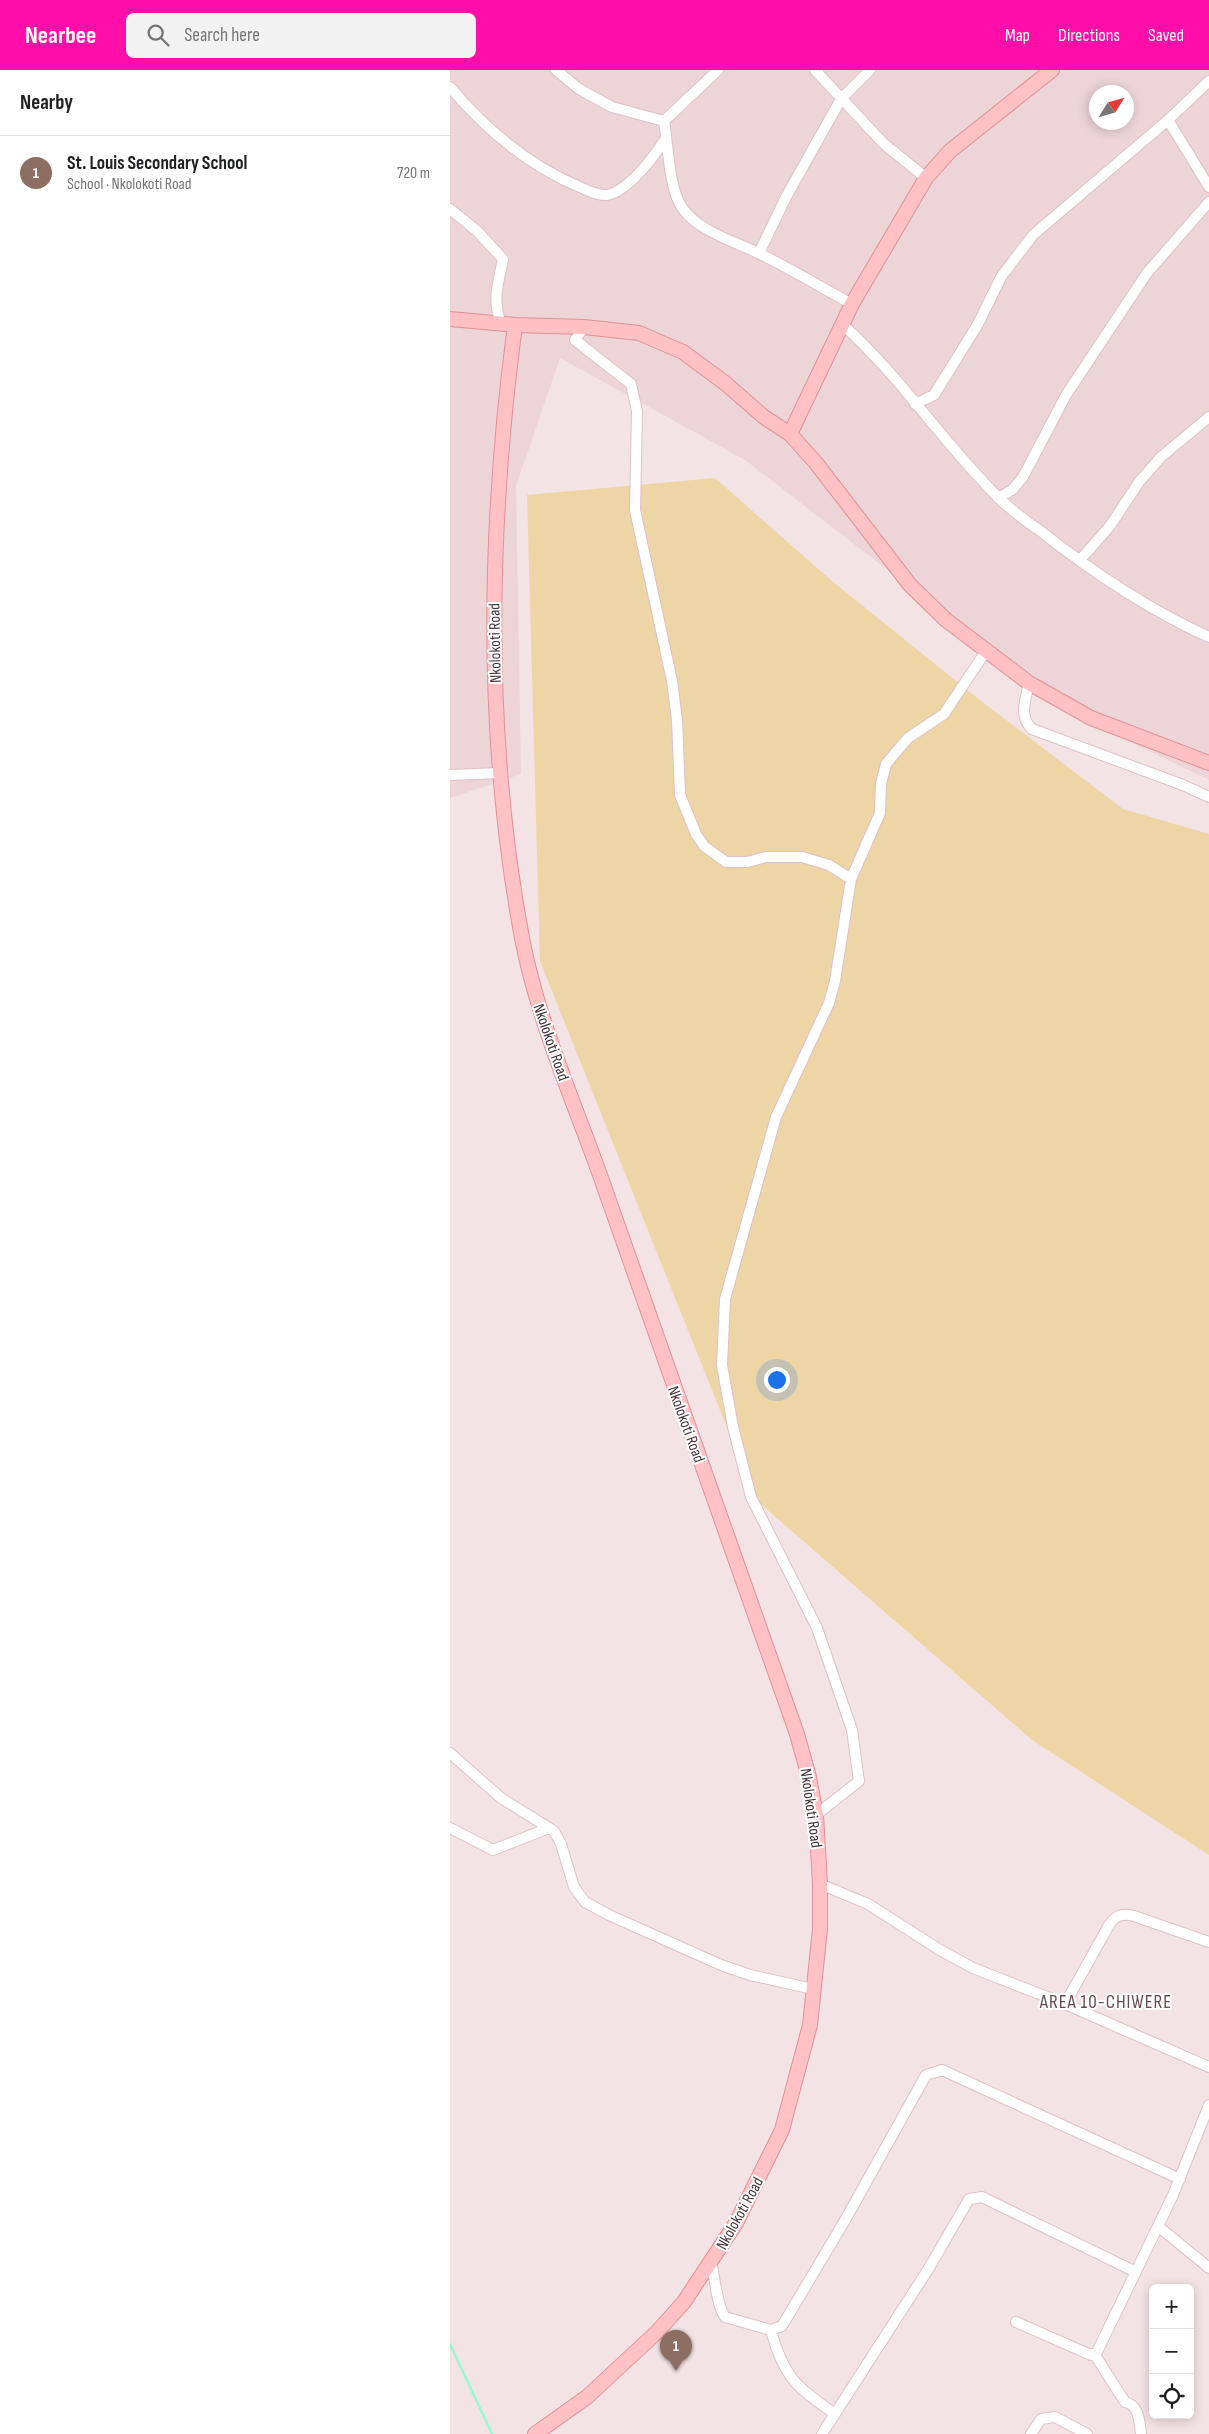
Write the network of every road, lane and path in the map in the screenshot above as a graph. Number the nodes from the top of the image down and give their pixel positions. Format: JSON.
{"nodes":[{"id":1,"x":556,"y":70,"type":"edge"},
{"id":2,"x":718,"y":70,"type":"edge"},
{"id":3,"x":815,"y":70,"type":"edge"},
{"id":4,"x":870,"y":70,"type":"edge"},
{"id":5,"x":1052,"y":70,"type":"edge"},
{"id":6,"x":1209,"y":81,"type":"edge"},
{"id":7,"x":450,"y":87,"type":"edge"},
{"id":8,"x":841,"y":100,"type":"junction"},
{"id":9,"x":1168,"y":120,"type":"junction"},
{"id":10,"x":664,"y":121,"type":"junction"},
{"id":11,"x":664,"y":141,"type":"junction"},
{"id":12,"x":926,"y":178,"type":"junction"},
{"id":13,"x":1209,"y":187,"type":"edge"},
{"id":14,"x":1209,"y":202,"type":"edge"},
{"id":15,"x":450,"y":209,"type":"edge"},
{"id":16,"x":759,"y":253,"type":"junction"},
{"id":17,"x":852,"y":304,"type":"junction"},
{"id":18,"x":450,"y":319,"type":"edge"},
{"id":19,"x":508,"y":325,"type":"junction"},
{"id":20,"x":843,"y":325,"type":"junction"},
{"id":21,"x":584,"y":327,"type":"junction"},
{"id":22,"x":915,"y":404,"type":"junction"},
{"id":23,"x":1209,"y":417,"type":"edge"},
{"id":24,"x":790,"y":434,"type":"junction"},
{"id":25,"x":998,"y":498,"type":"junction"},
{"id":26,"x":1080,"y":560,"type":"junction"},
{"id":27,"x":1209,"y":637,"type":"edge"},
{"id":28,"x":986,"y":650,"type":"junction"},
{"id":29,"x":1029,"y":683,"type":"junction"},
{"id":30,"x":1209,"y":763,"type":"edge"},
{"id":31,"x":500,"y":773,"type":"junction"},
{"id":32,"x":450,"y":775,"type":"edge"},
{"id":33,"x":1209,"y":797,"type":"edge"},
{"id":34,"x":851,"y":879,"type":"junction"},
{"id":35,"x":450,"y":1753,"type":"edge"},
{"id":36,"x":816,"y":1815,"type":"junction"},
{"id":37,"x":450,"y":1828,"type":"edge"},
{"id":38,"x":549,"y":1828,"type":"junction"},
{"id":39,"x":820,"y":1884,"type":"junction"},
{"id":40,"x":1209,"y":1942,"type":"edge"},
{"id":41,"x":813,"y":1989,"type":"junction"},
{"id":42,"x":1065,"y":2004,"type":"junction"},
{"id":43,"x":1209,"y":2067,"type":"edge"},
{"id":44,"x":1209,"y":2105,"type":"edge"},
{"id":45,"x":1180,"y":2178,"type":"junction"},
{"id":46,"x":1158,"y":2227,"type":"junction"},
{"id":47,"x":711,"y":2262,"type":"junction"},
{"id":48,"x":1209,"y":2268,"type":"edge"},
{"id":49,"x":1136,"y":2272,"type":"junction"},
{"id":50,"x":1016,"y":2322,"type":"dead end"},
{"id":51,"x":771,"y":2330,"type":"junction"},
{"id":52,"x":1095,"y":2355,"type":"junction"},
{"id":53,"x":835,"y":2414,"type":"junction"},
{"id":54,"x":536,"y":2434,"type":"edge"},
{"id":55,"x":822,"y":2434,"type":"edge"},
{"id":56,"x":1030,"y":2434,"type":"edge"},
{"id":57,"x":1087,"y":2434,"type":"edge"},
{"id":58,"x":1141,"y":2434,"type":"edge"}],
"edges":[{"from":1,"to":10,"type":"street"},
{"from":2,"to":10,"type":"street"},
{"from":3,"to":8,"type":"street"},
{"from":4,"to":8,"type":"street"},
{"from":5,"to":12,"type":"main road"},
{"from":6,"to":9,"type":"street"},
{"from":7,"to":11,"type":"street"},
{"from":8,"to":12,"type":"street"},
{"from":8,"to":16,"type":"street"},
{"from":9,"to":13,"type":"street"},
{"from":9,"to":22,"type":"street"},
{"from":10,"to":11,"type":"street"},
{"from":11,"to":16,"type":"street"},
{"from":12,"to":17,"type":"main road"},
{"from":14,"to":25,"type":"street"},
{"from":15,"to":19,"type":"street"},
{"from":16,"to":17,"type":"street"},
{"from":17,"to":20,"type":"main road"},
{"from":18,"to":19,"type":"main road"},
{"from":19,"to":21,"type":"main road"},
{"from":19,"to":31,"type":"main road","name":"Nkolokoti Road"},
{"from":20,"to":22,"type":"street"},
{"from":20,"to":24,"type":"main road"},
{"from":21,"to":24,"type":"main road"},
{"from":21,"to":34,"type":"street"},
{"from":22,"to":25,"type":"street"},
{"from":23,"to":26,"type":"street"},
{"from":24,"to":28,"type":"main road"},
{"from":25,"to":26,"type":"street"},
{"from":26,"to":27,"type":"street"},
{"from":28,"to":29,"type":"main road"},
{"from":28,"to":34,"type":"street"},
{"from":29,"to":30,"type":"main road"},
{"from":29,"to":33,"type":"street"},
{"from":31,"to":32,"type":"street"},
{"from":31,"to":36,"type":"main road","name":"Nkolokoti Road"},
{"from":34,"to":36,"type":"street"},
{"from":35,"to":38,"type":"street"},
{"from":36,"to":39,"type":"main road","name":"Nkolokoti Road"},
{"from":37,"to":38,"type":"street"},
{"from":38,"to":41,"type":"street"},
{"from":39,"to":41,"type":"main road","name":"Nkolokoti Road"},
{"from":39,"to":42,"type":"street"},
{"from":40,"to":42,"type":"street"},
{"from":41,"to":47,"type":"main road","name":"Nkolokoti Road"},
{"from":42,"to":43,"type":"street"},
{"from":44,"to":45,"type":"street"},
{"from":45,"to":46,"type":"street"},
{"from":45,"to":51,"type":"street"},
{"from":46,"to":48,"type":"street"},
{"from":46,"to":49,"type":"street"},
{"from":47,"to":51,"type":"street"},
{"from":47,"to":54,"type":"main road","name":"Nkolokoti Road"},
{"from":49,"to":52,"type":"street"},
{"from":49,"to":53,"type":"street"},
{"from":50,"to":52,"type":"street"},
{"from":51,"to":53,"type":"street"},
{"from":52,"to":58,"type":"street"},
{"from":53,"to":55,"type":"street"},
{"from":56,"to":57,"type":"street"}]}
